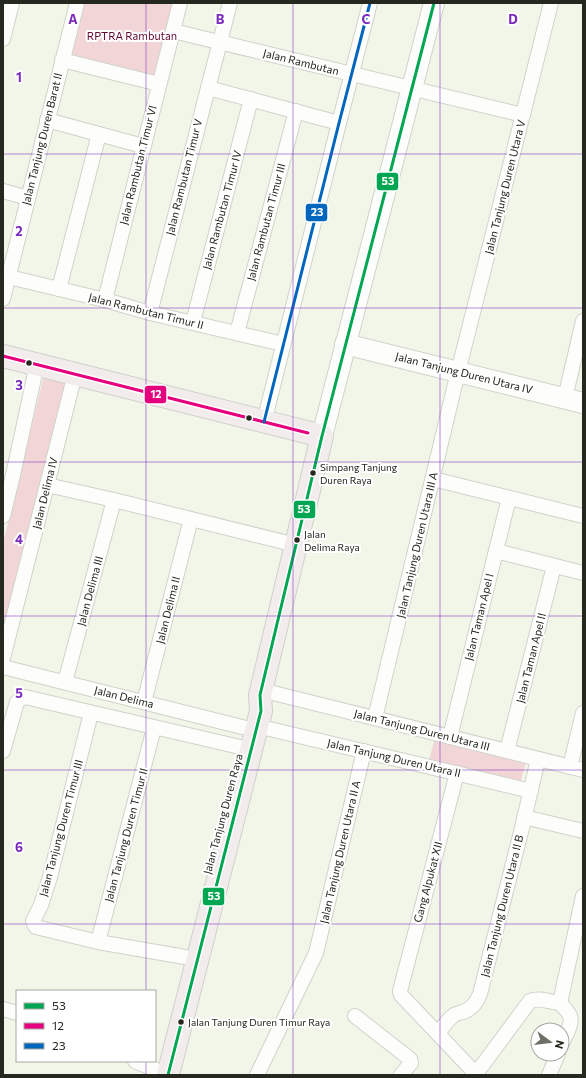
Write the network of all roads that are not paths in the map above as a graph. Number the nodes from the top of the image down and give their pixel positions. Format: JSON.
{"nodes":[{"id":1,"x":12,"y":3,"type":"edge"},
{"id":2,"x":75,"y":3,"type":"edge"},
{"id":3,"x":180,"y":3,"type":"edge"},
{"id":4,"x":230,"y":3,"type":"edge"},
{"id":5,"x":434,"y":3,"type":"edge"},
{"id":6,"x":551,"y":3,"type":"edge"},
{"id":7,"x":366,"y":4,"type":"edge"},
{"id":8,"x":172,"y":31,"type":"junction"},
{"id":9,"x":3,"y":38,"type":"edge"},
{"id":10,"x":220,"y":42,"type":"junction"},
{"id":11,"x":62,"y":60,"type":"junction"},
{"id":12,"x":351,"y":74,"type":"junction"},
{"id":13,"x":159,"y":84,"type":"junction"},
{"id":14,"x":208,"y":88,"type":"junction"},
{"id":15,"x":412,"y":88,"type":"junction"},
{"id":16,"x":251,"y":99,"type":"junction"},
{"id":17,"x":296,"y":111,"type":"junction"},
{"id":18,"x":523,"y":116,"type":"junction"},
{"id":19,"x":47,"y":120,"type":"junction"},
{"id":20,"x":339,"y":123,"type":"junction"},
{"id":21,"x":99,"y":134,"type":"junction"},
{"id":22,"x":143,"y":146,"type":"junction"},
{"id":23,"x":3,"y":191,"type":"edge"},
{"id":24,"x":28,"y":198,"type":"junction"},
{"id":25,"x":9,"y":277,"type":"junction"},
{"id":26,"x":59,"y":289,"type":"junction"},
{"id":27,"x":3,"y":299,"type":"edge"},
{"id":28,"x":105,"y":300,"type":"junction"},
{"id":29,"x":150,"y":313,"type":"junction"},
{"id":30,"x":583,"y":321,"type":"edge"},
{"id":31,"x":193,"y":322,"type":"junction"},
{"id":32,"x":237,"y":333,"type":"junction"},
{"id":33,"x":283,"y":344,"type":"junction"},
{"id":34,"x":345,"y":344,"type":"junction"},
{"id":35,"x":3,"y":356,"type":"edge"},
{"id":36,"x":38,"y":364,"type":"junction"},
{"id":37,"x":458,"y":372,"type":"junction"},
{"id":38,"x":74,"y":374,"type":"junction"},
{"id":39,"x":574,"y":400,"type":"edge"},
{"id":40,"x":264,"y":422,"type":"junction"},
{"id":41,"x":322,"y":436,"type":"junction"},
{"id":42,"x":8,"y":474,"type":"edge"},
{"id":43,"x":433,"y":479,"type":"junction"},
{"id":44,"x":47,"y":485,"type":"junction"},
{"id":45,"x":508,"y":498,"type":"junction"},
{"id":46,"x":114,"y":500,"type":"junction"},
{"id":47,"x":3,"y":516,"type":"edge"},
{"id":48,"x":583,"y":516,"type":"edge"},
{"id":49,"x":191,"y":519,"type":"junction"},
{"id":50,"x":296,"y":545,"type":"junction"},
{"id":51,"x":496,"y":551,"type":"junction"},
{"id":52,"x":554,"y":566,"type":"junction"},
{"id":53,"x":583,"y":573,"type":"edge"},
{"id":54,"x":3,"y":658,"type":"edge"},
{"id":55,"x":3,"y":667,"type":"edge"},
{"id":56,"x":66,"y":682,"type":"junction"},
{"id":57,"x":261,"y":692,"type":"junction"},
{"id":58,"x":144,"y":702,"type":"junction"},
{"id":59,"x":90,"y":713,"type":"junction"},
{"id":60,"x":583,"y":713,"type":"edge"},
{"id":61,"x":375,"y":718,"type":"junction"},
{"id":62,"x":8,"y":719,"type":"edge"},
{"id":63,"x":154,"y":728,"type":"junction"},
{"id":64,"x":248,"y":734,"type":"junction"},
{"id":65,"x":450,"y":737,"type":"junction"},
{"id":66,"x":3,"y":751,"type":"edge"},
{"id":67,"x":364,"y":751,"type":"junction"},
{"id":68,"x":507,"y":751,"type":"junction"},
{"id":69,"x":538,"y":759,"type":"junction"},
{"id":70,"x":576,"y":769,"type":"edge"},
{"id":71,"x":457,"y":773,"type":"junction"},
{"id":72,"x":531,"y":791,"type":"junction"},
{"id":73,"x":524,"y":817,"type":"junction"},
{"id":74,"x":583,"y":831,"type":"edge"},
{"id":75,"x":583,"y":896,"type":"edge"},
{"id":76,"x":98,"y":942,"type":"junction"},
{"id":77,"x":185,"y":957,"type":"junction"},
{"id":78,"x":560,"y":1003,"type":"junction"},
{"id":79,"x":3,"y":1009,"type":"edge"},
{"id":80,"x":16,"y":1014,"type":"edge"},
{"id":81,"x":355,"y":1016,"type":"dead end"},
{"id":82,"x":570,"y":1026,"type":"edge"},
{"id":83,"x":438,"y":1034,"type":"junction"},
{"id":84,"x":137,"y":1062,"type":"edge"},
{"id":85,"x":555,"y":1062,"type":"edge"},
{"id":86,"x":160,"y":1073,"type":"edge"},
{"id":87,"x":257,"y":1075,"type":"edge"},
{"id":88,"x":401,"y":1075,"type":"edge"},
{"id":89,"x":476,"y":1075,"type":"edge"},
{"id":90,"x":549,"y":1075,"type":"edge"}],
"edges":[{"from":1,"to":9,"type":"street"},
{"from":2,"to":11,"type":"street","name":"Jalan Tanjung Duren Barat II"},
{"from":3,"to":8,"type":"street","name":"Jalan Rambutan Timur VI"},
{"from":4,"to":10,"type":"street","name":"Jalan Rambutan Timur V"},
{"from":5,"to":15,"type":"street"},
{"from":6,"to":18,"type":"street","name":"Jalan Tanjung Duren Utara V"},
{"from":7,"to":12,"type":"street"},
{"from":8,"to":10,"type":"street","name":"Jalan Rambutan"},
{"from":8,"to":13,"type":"street","name":"Jalan Rambutan Timur VI"},
{"from":10,"to":12,"type":"street","name":"Jalan Rambutan"},
{"from":10,"to":14,"type":"street","name":"Jalan Rambutan Timur V"},
{"from":11,"to":13,"type":"street"},
{"from":11,"to":19,"type":"street","name":"Jalan Tanjung Duren Barat II"},
{"from":12,"to":15,"type":"street","name":"Jalan Rambutan"},
{"from":12,"to":20,"type":"street"},
{"from":13,"to":22,"type":"street","name":"Jalan Rambutan Timur VI"},
{"from":14,"to":16,"type":"street"},
{"from":14,"to":29,"type":"street","name":"Jalan Rambutan Timur V"},
{"from":15,"to":18,"type":"street","name":"Jalan Rambutan"},
{"from":15,"to":34,"type":"street"},
{"from":16,"to":17,"type":"street"},
{"from":16,"to":31,"type":"street","name":"Jalan Rambutan Timur IV"},
{"from":17,"to":20,"type":"street"},
{"from":17,"to":32,"type":"street","name":"Jalan Rambutan Timur III"},
{"from":18,"to":37,"type":"street","name":"Jalan Tanjung Duren Utara V"},
{"from":19,"to":21,"type":"street"},
{"from":19,"to":24,"type":"street","name":"Jalan Tanjung Duren Barat II"},
{"from":20,"to":33,"type":"street"},
{"from":21,"to":22,"type":"street"},
{"from":21,"to":26,"type":"street"},
{"from":22,"to":28,"type":"street","name":"Jalan Rambutan Timur VI"},
{"from":23,"to":24,"type":"street"},
{"from":24,"to":25,"type":"street","name":"Jalan Tanjung Duren Barat II"},
{"from":25,"to":26,"type":"street","name":"Jalan Rambutan Timur II"},
{"from":25,"to":27,"type":"street","name":"Jalan Tanjung Duren Barat II"},
{"from":26,"to":28,"type":"street","name":"Jalan Rambutan Timur II"},
{"from":28,"to":29,"type":"street","name":"Jalan Rambutan Timur II"},
{"from":29,"to":31,"type":"street","name":"Jalan Rambutan Timur II"},
{"from":30,"to":39,"type":"street"},
{"from":31,"to":32,"type":"street","name":"Jalan Rambutan Timur II"},
{"from":32,"to":33,"type":"street","name":"Jalan Rambutan Timur II"},
{"from":33,"to":40,"type":"street"},
{"from":34,"to":37,"type":"street","name":"Jalan Tanjung Duren Utara IV"},
{"from":34,"to":41,"type":"street"},
{"from":35,"to":36,"type":"main road"},
{"from":36,"to":38,"type":"main road"},
{"from":36,"to":42,"type":"street"},
{"from":37,"to":39,"type":"street","name":"Jalan Tanjung Duren Utara IV"},
{"from":37,"to":43,"type":"street","name":"Jalan Tanjung Duren Utara III A"},
{"from":38,"to":40,"type":"main road"},
{"from":38,"to":44,"type":"street","name":"Jalan Delima IV"},
{"from":40,"to":41,"type":"main road"},
{"from":41,"to":50,"type":"main road","name":"Jalan Tanjung Duren Raya"},
{"from":42,"to":47,"type":"street"},
{"from":43,"to":45,"type":"street"},
{"from":43,"to":61,"type":"street","name":"Jalan Tanjung Duren Utara III A"},
{"from":44,"to":46,"type":"street"},
{"from":44,"to":54,"type":"street","name":"Jalan Delima IV"},
{"from":45,"to":48,"type":"street"},
{"from":45,"to":51,"type":"street","name":"Jalan Taman Apel I"},
{"from":46,"to":49,"type":"street"},
{"from":46,"to":56,"type":"street","name":"Jalan Delima III"},
{"from":49,"to":50,"type":"street"},
{"from":49,"to":58,"type":"street","name":"Jalan Delima II"},
{"from":50,"to":57,"type":"main road","name":"Jalan Tanjung Duren Raya"},
{"from":51,"to":52,"type":"street"},
{"from":51,"to":65,"type":"street","name":"Jalan Taman Apel I"},
{"from":52,"to":53,"type":"street"},
{"from":52,"to":68,"type":"street","name":"Jalan Taman Apel II"},
{"from":55,"to":56,"type":"street","name":"Jalan Delima"},
{"from":56,"to":58,"type":"street","name":"Jalan Delima"},
{"from":57,"to":61,"type":"street","name":"Jalan Tanjung Duren Utara III"},
{"from":57,"to":64,"type":"main road","name":"Jalan Tanjung Duren Raya"},
{"from":58,"to":64,"type":"street","name":"Jalan Delima"},
{"from":59,"to":62,"type":"street","name":"Jalan Delima"},
{"from":59,"to":63,"type":"street","name":"Jalan Delima"},
{"from":59,"to":76,"type":"street","name":"Jalan Tanjung Duren Timur III"},
{"from":60,"to":70,"type":"street"},
{"from":61,"to":65,"type":"street","name":"Jalan Tanjung Duren Utara III"},
{"from":62,"to":66,"type":"street"},
{"from":63,"to":64,"type":"street","name":"Jalan Delima"},
{"from":63,"to":76,"type":"street","name":"Jalan Tanjung Duren Timur II"},
{"from":64,"to":67,"type":"street","name":"Jalan Tanjung Duren Utara II"},
{"from":64,"to":77,"type":"main road","name":"Jalan Tanjung Duren Raya"},
{"from":64,"to":86,"type":"main road","name":"Jalan Tanjung Duren Raya"},
{"from":65,"to":68,"type":"street","name":"Jalan Tanjung Duren Utara III"},
{"from":67,"to":71,"type":"street","name":"Jalan Tanjung Duren Utara II"},
{"from":67,"to":87,"type":"street","name":"Jalan Tanjung Duren Utara II A"},
{"from":68,"to":69,"type":"street","name":"Jalan Tanjung Duren Utara III"},
{"from":69,"to":70,"type":"street","name":"Jalan Tanjung Duren Utara III"},
{"from":69,"to":72,"type":"street","name":"Jalan Tanjung Duren Utara II B"},
{"from":71,"to":72,"type":"street","name":"Jalan Tanjung Duren Utara II"},
{"from":71,"to":83,"type":"street","name":"Gang Alpukat XII"},
{"from":72,"to":73,"type":"street","name":"Jalan Tanjung Duren Utara II B"},
{"from":73,"to":74,"type":"street"},
{"from":73,"to":83,"type":"street","name":"Jalan Tanjung Duren Utara II B"},
{"from":75,"to":78,"type":"street"},
{"from":76,"to":77,"type":"street","name":"Jalan Tanjung Duren Timur III"},
{"from":77,"to":86,"type":"main road","name":"Jalan Tanjung Duren Raya"},
{"from":78,"to":82,"type":"street"},
{"from":78,"to":89,"type":"street"},
{"from":79,"to":80,"type":"street"},
{"from":81,"to":88,"type":"street"},
{"from":83,"to":89,"type":"street"},
{"from":84,"to":86,"type":"street"},
{"from":85,"to":90,"type":"street"}]}
